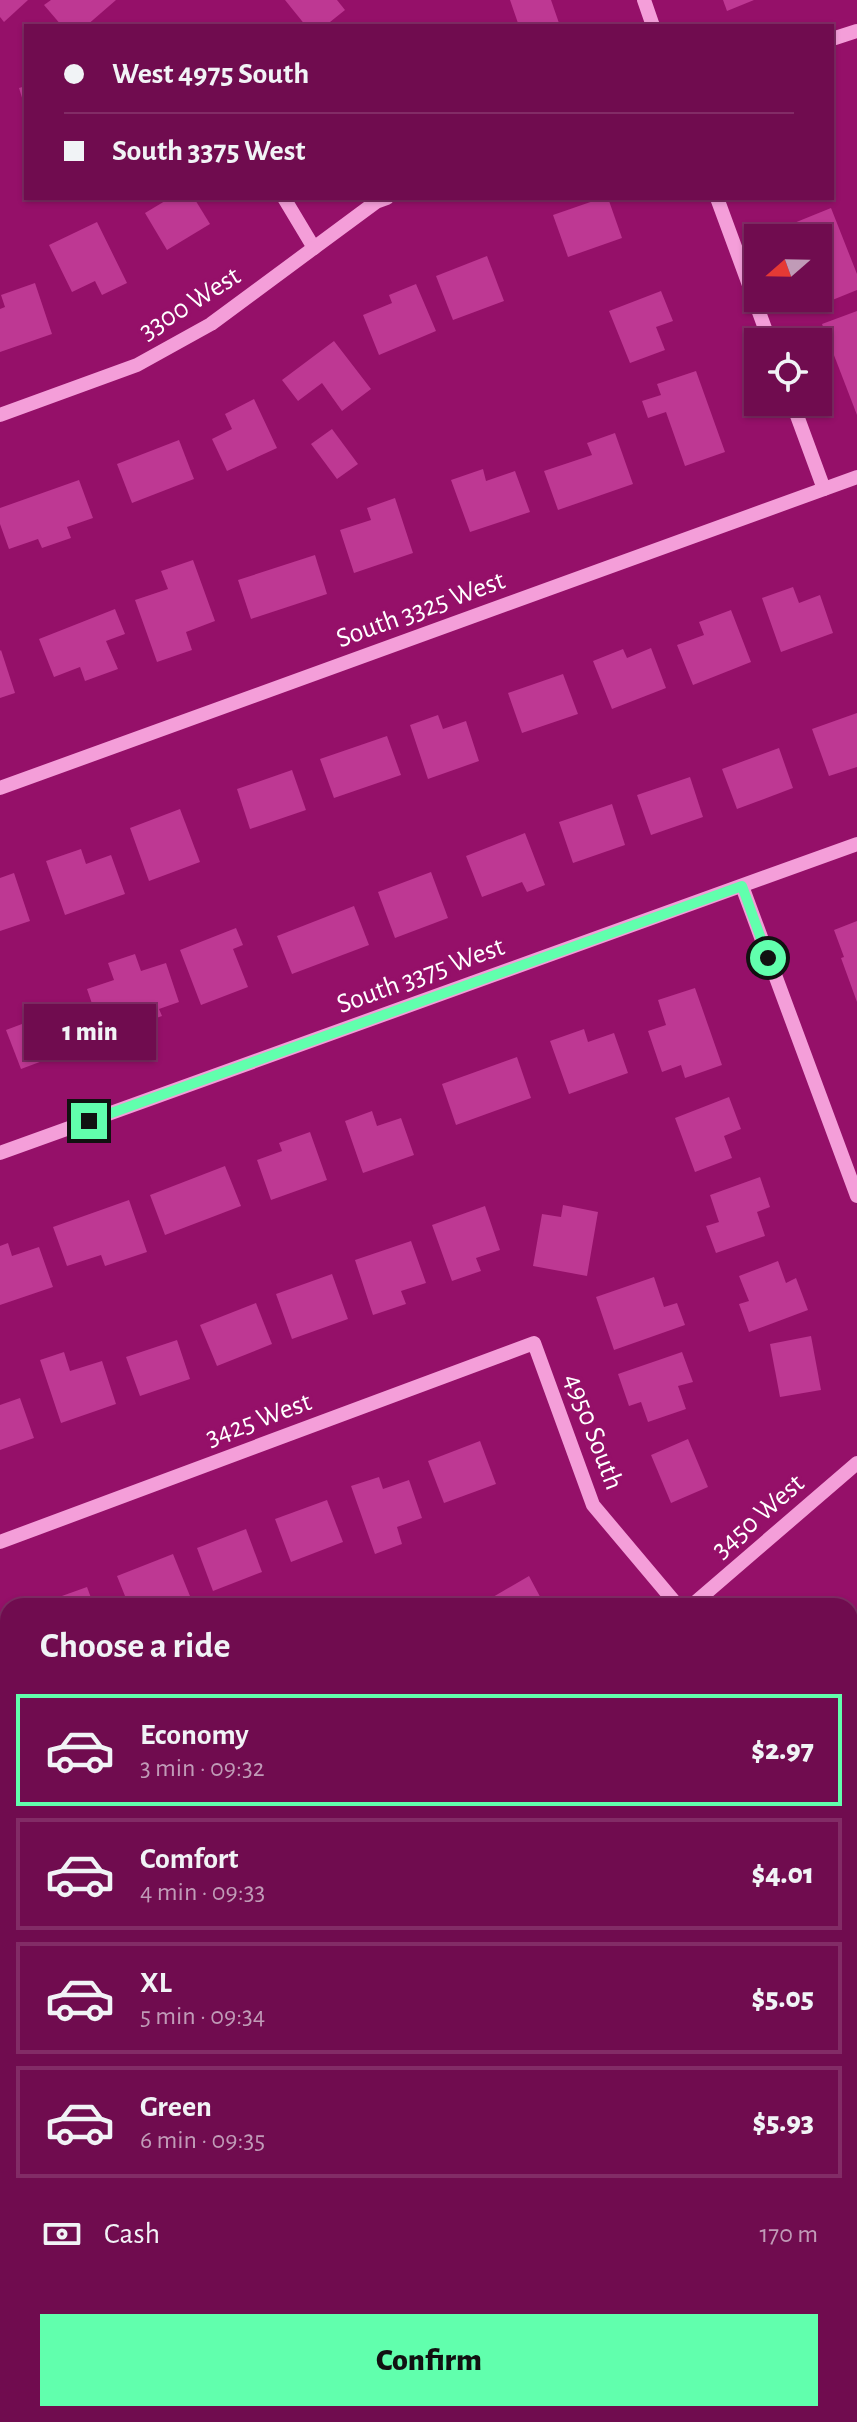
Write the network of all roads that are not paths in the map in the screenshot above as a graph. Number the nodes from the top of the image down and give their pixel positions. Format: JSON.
{"nodes":[{"id":1,"x":644,"y":0,"type":"edge"},
{"id":2,"x":652,"y":24,"type":"edge"},
{"id":3,"x":857,"y":31,"type":"edge"},
{"id":4,"x":834,"y":38,"type":"edge"},
{"id":5,"x":285,"y":200,"type":"edge"},
{"id":6,"x":382,"y":200,"type":"edge"},
{"id":7,"x":718,"y":200,"type":"edge"},
{"id":8,"x":314,"y":248,"type":"junction"},
{"id":9,"x":765,"y":328,"type":"edge"},
{"id":10,"x":0,"y":415,"type":"edge"},
{"id":11,"x":797,"y":416,"type":"edge"},
{"id":12,"x":857,"y":477,"type":"edge"},
{"id":13,"x":824,"y":489,"type":"junction"},
{"id":14,"x":0,"y":788,"type":"edge"},
{"id":15,"x":857,"y":844,"type":"edge"},
{"id":16,"x":742,"y":886,"type":"junction"},
{"id":17,"x":0,"y":1153,"type":"edge"},
{"id":18,"x":857,"y":1196,"type":"edge"},
{"id":19,"x":534,"y":1343,"type":"joint"},
{"id":20,"x":857,"y":1463,"type":"edge"},
{"id":21,"x":0,"y":1542,"type":"edge"},
{"id":22,"x":671,"y":1598,"type":"edge"},
{"id":23,"x":700,"y":1598,"type":"edge"}],
"edges":[{"from":1,"to":2,"type":"street"},
{"from":3,"to":4,"type":"street"},
{"from":5,"to":8,"type":"street"},
{"from":6,"to":8,"type":"street","name":"3300 West"},
{"from":7,"to":9,"type":"street"},
{"from":8,"to":10,"type":"street","name":"3300 West"},
{"from":11,"to":13,"type":"street"},
{"from":12,"to":13,"type":"street","name":"South 3325 West"},
{"from":13,"to":14,"type":"street","name":"South 3325 West"},
{"from":15,"to":16,"type":"street","name":"South 3375 West"},
{"from":16,"to":17,"type":"street","name":"South 3375 West"},
{"from":16,"to":18,"type":"street"},
{"from":19,"to":21,"type":"street","name":"3425 West"},
{"from":19,"to":22,"type":"street","name":"4950 South"},
{"from":20,"to":23,"type":"street","name":"3450 West"}]}
